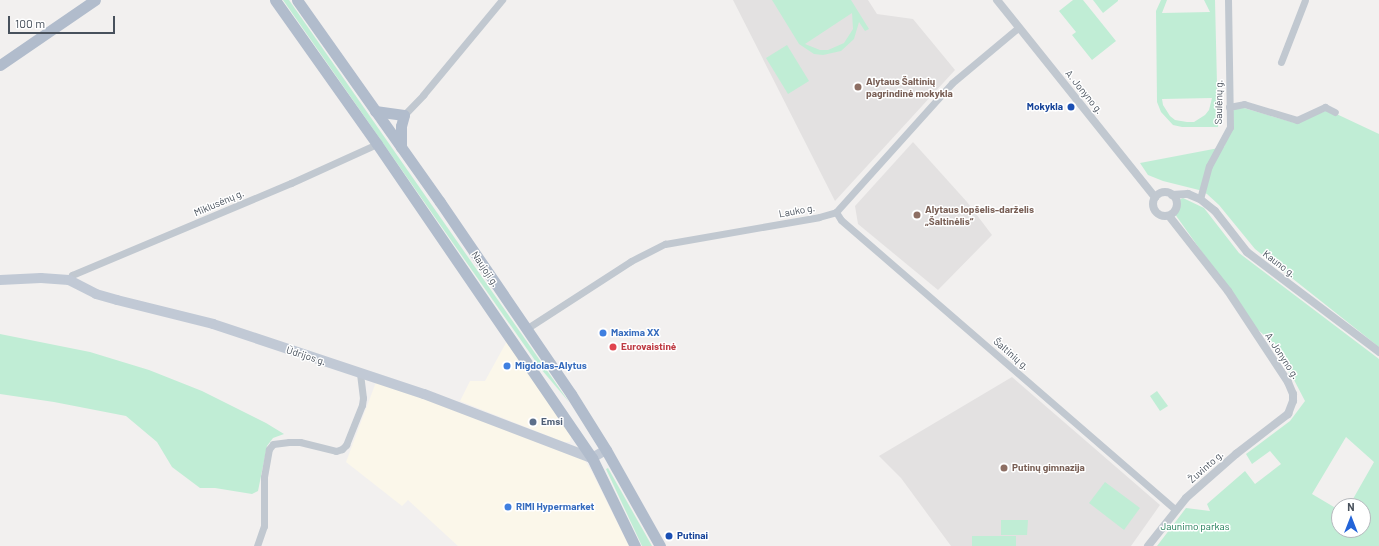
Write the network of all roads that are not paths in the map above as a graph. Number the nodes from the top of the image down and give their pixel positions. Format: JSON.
{"nodes":[{"id":1,"x":95,"y":0,"type":"edge"},
{"id":2,"x":275,"y":0,"type":"edge"},
{"id":3,"x":297,"y":0,"type":"edge"},
{"id":4,"x":502,"y":0,"type":"edge"},
{"id":5,"x":997,"y":0,"type":"edge"},
{"id":6,"x":1228,"y":0,"type":"edge"},
{"id":7,"x":1305,"y":0,"type":"edge"},
{"id":8,"x":1019,"y":27,"type":"junction"},
{"id":9,"x":1281,"y":62,"type":"dead end"},
{"id":10,"x":0,"y":64,"type":"edge"},
{"id":11,"x":1229,"y":107,"type":"junction"},
{"id":12,"x":375,"y":111,"type":"junction"},
{"id":13,"x":1335,"y":112,"type":"dead end"},
{"id":14,"x":404,"y":115,"type":"junction"},
{"id":15,"x":377,"y":144,"type":"junction"},
{"id":16,"x":402,"y":148,"type":"junction"},
{"id":17,"x":1172,"y":195,"type":"junction"},
{"id":18,"x":1155,"y":197,"type":"junction"},
{"id":19,"x":1200,"y":199,"type":"junction"},
{"id":20,"x":836,"y":212,"type":"junction"},
{"id":21,"x":1169,"y":216,"type":"junction"},
{"id":22,"x":0,"y":280,"type":"edge"},
{"id":23,"x":69,"y":280,"type":"junction"},
{"id":24,"x":526,"y":329,"type":"junction"},
{"id":25,"x":1379,"y":352,"type":"edge"},
{"id":26,"x":360,"y":373,"type":"junction"},
{"id":27,"x":1288,"y":414,"type":"joint"},
{"id":28,"x":606,"y":450,"type":"junction"},
{"id":29,"x":592,"y":458,"type":"junction"},
{"id":30,"x":1175,"y":509,"type":"junction"},
{"id":31,"x":257,"y":546,"type":"edge"},
{"id":32,"x":635,"y":546,"type":"edge"},
{"id":33,"x":660,"y":546,"type":"edge"},
{"id":34,"x":1148,"y":546,"type":"edge"}],
"edges":[{"from":1,"to":10,"type":"main road"},
{"from":2,"to":15,"type":"main road","name":"Naujoji g."},
{"from":3,"to":12,"type":"main road","name":"Naujoji g."},
{"from":4,"to":14,"type":"street"},
{"from":5,"to":8,"type":"street","name":"A. Jonyno g."},
{"from":6,"to":11,"type":"street","name":"Saulėnų g."},
{"from":7,"to":9,"type":"street"},
{"from":8,"to":18,"type":"street","name":"A. Jonyno g."},
{"from":8,"to":20,"type":"street"},
{"from":11,"to":13,"type":"street"},
{"from":11,"to":19,"type":"street","name":"Saulėnų g."},
{"from":12,"to":14,"type":"main road"},
{"from":12,"to":16,"type":"main road","name":"Naujoji g."},
{"from":14,"to":16,"type":"main road"},
{"from":15,"to":23,"type":"street","name":"Miklusėnų g."},
{"from":15,"to":29,"type":"main road","name":"Naujoji g."},
{"from":16,"to":24,"type":"main road","name":"Naujoji g."},
{"from":17,"to":18,"type":"street"},
{"from":17,"to":19,"type":"street","name":"Kauno g."},
{"from":17,"to":21,"type":"street"},
{"from":18,"to":21,"type":"street"},
{"from":19,"to":25,"type":"street","name":"Kauno g."},
{"from":20,"to":24,"type":"street","name":"Lauko g."},
{"from":20,"to":30,"type":"street","name":"Šaltinių g."},
{"from":21,"to":27,"type":"street","name":"A. Jonyno g."},
{"from":22,"to":23,"type":"main road","name":"Ūdrijos g."},
{"from":23,"to":26,"type":"main road","name":"Ūdrijos g."},
{"from":24,"to":28,"type":"main road","name":"Naujoji g."},
{"from":26,"to":29,"type":"main road","name":"Ūdrijos g."},
{"from":26,"to":31,"type":"street"},
{"from":27,"to":30,"type":"street","name":"Žuvinto g."},
{"from":28,"to":29,"type":"main road"},
{"from":28,"to":33,"type":"main road","name":"Naujoji g."},
{"from":29,"to":32,"type":"main road","name":"Naujoji g."},
{"from":30,"to":34,"type":"street","name":"Žuvinto g."}]}
